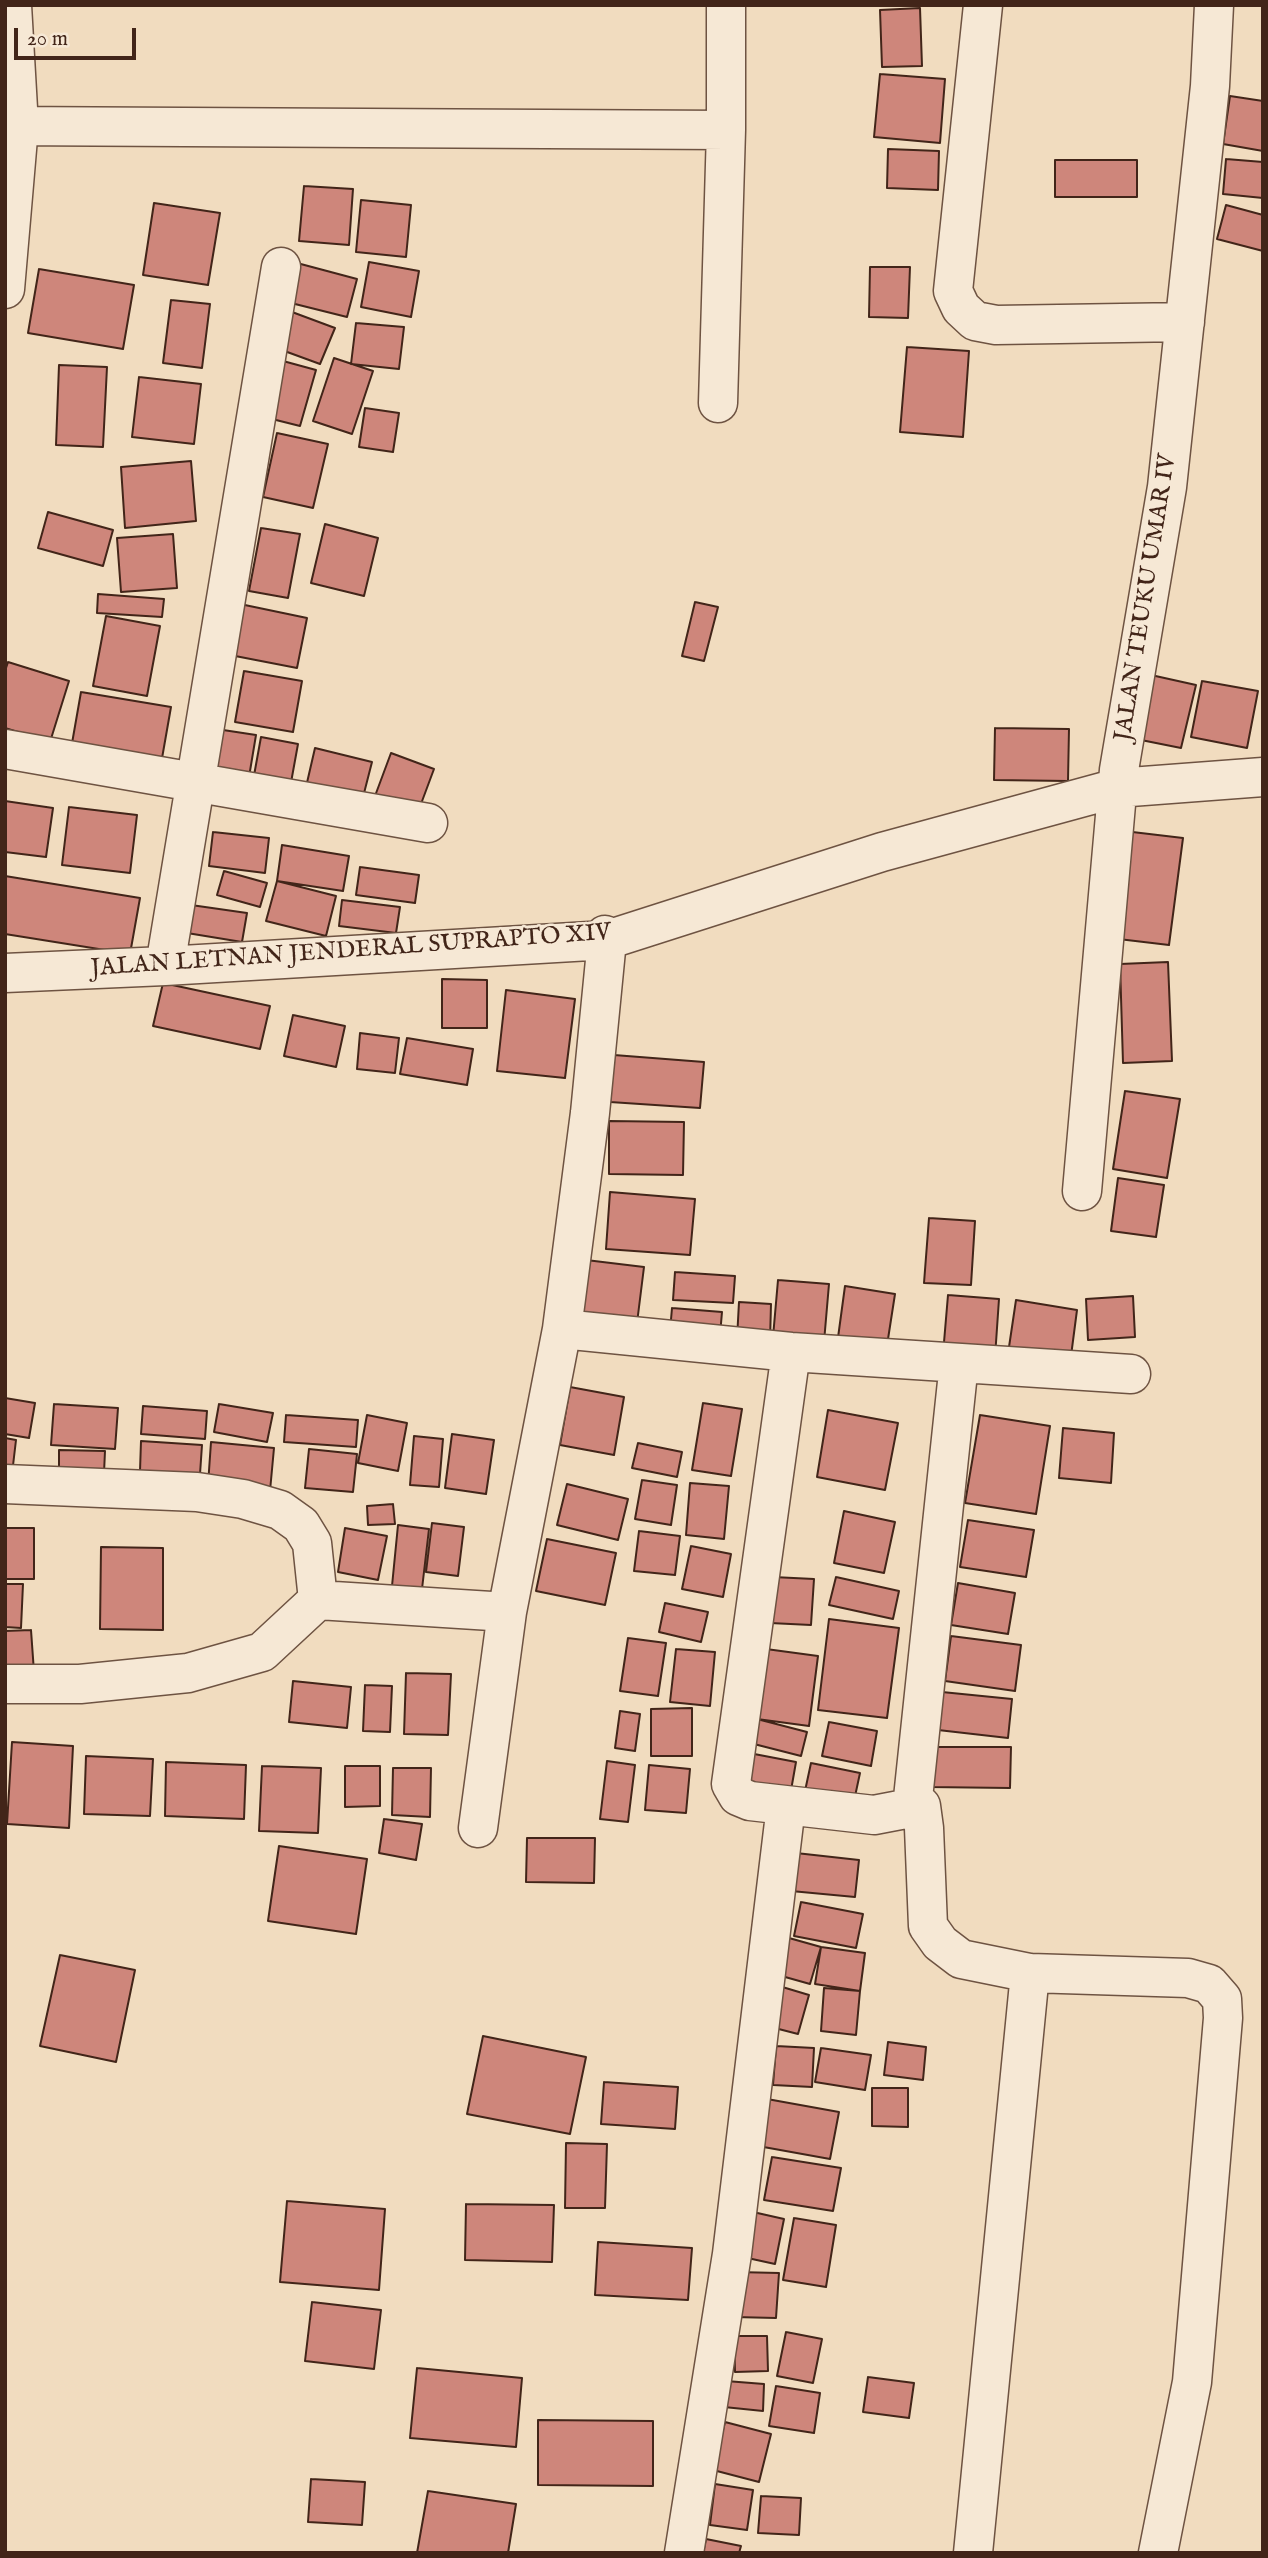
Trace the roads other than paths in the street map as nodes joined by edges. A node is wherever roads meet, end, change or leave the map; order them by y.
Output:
1 (12, 5) edge
2 (726, 5) edge
3 (983, 5) edge
4 (1214, 5) edge
5 (12, 126) edge
6 (726, 130) junction
7 (281, 267) dead end
8 (5, 289) edge
9 (1185, 322) junction
10 (718, 403) dead end
11 (5, 749) edge
12 (1263, 778) edge
13 (194, 782) junction
14 (1117, 788) junction
15 (428, 823) dead end
16 (606, 937) junction
17 (165, 966) junction
18 (5, 972) edge
19 (1082, 1191) dead end
20 (562, 1329) junction
21 (790, 1352) junction
22 (959, 1363) junction
23 (1131, 1374) dead end
24 (5, 1484) edge
25 (318, 1600) junction
26 (507, 1612) junction
27 (5, 1684) edge
28 (786, 1806) junction
29 (921, 1806) junction
30 (478, 1828) dead end
31 (1030, 1973) junction
32 (684, 2553) edge
33 (973, 2553) edge
34 (1158, 2553) edge

1 - 5 street
2 - 6 street
3 - 9 street
4 - 9 street, JALAN TEUKU UMAR IV
5 - 6 street
5 - 8 street
6 - 10 street
7 - 13 street
9 - 14 street, JALAN TEUKU UMAR IV
11 - 13 street
12 - 14 street, JALAN LETNAN JENDERAL SUPRAPTO XIV
13 - 15 street
13 - 17 street
14 - 16 street, JALAN LETNAN JENDERAL SUPRAPTO XIV
14 - 19 street, JALAN TEUKU UMAR IV
16 - 17 street, JALAN LETNAN JENDERAL SUPRAPTO XIV
16 - 20 street
17 - 18 street, JALAN LETNAN JENDERAL SUPRAPTO XIV
20 - 21 street
20 - 26 street
21 - 22 street
21 - 28 street
22 - 23 street
22 - 29 street
24 - 25 street
25 - 26 street
25 - 27 street
26 - 30 street
28 - 29 street
28 - 32 street
29 - 31 street
31 - 33 street
31 - 34 street

